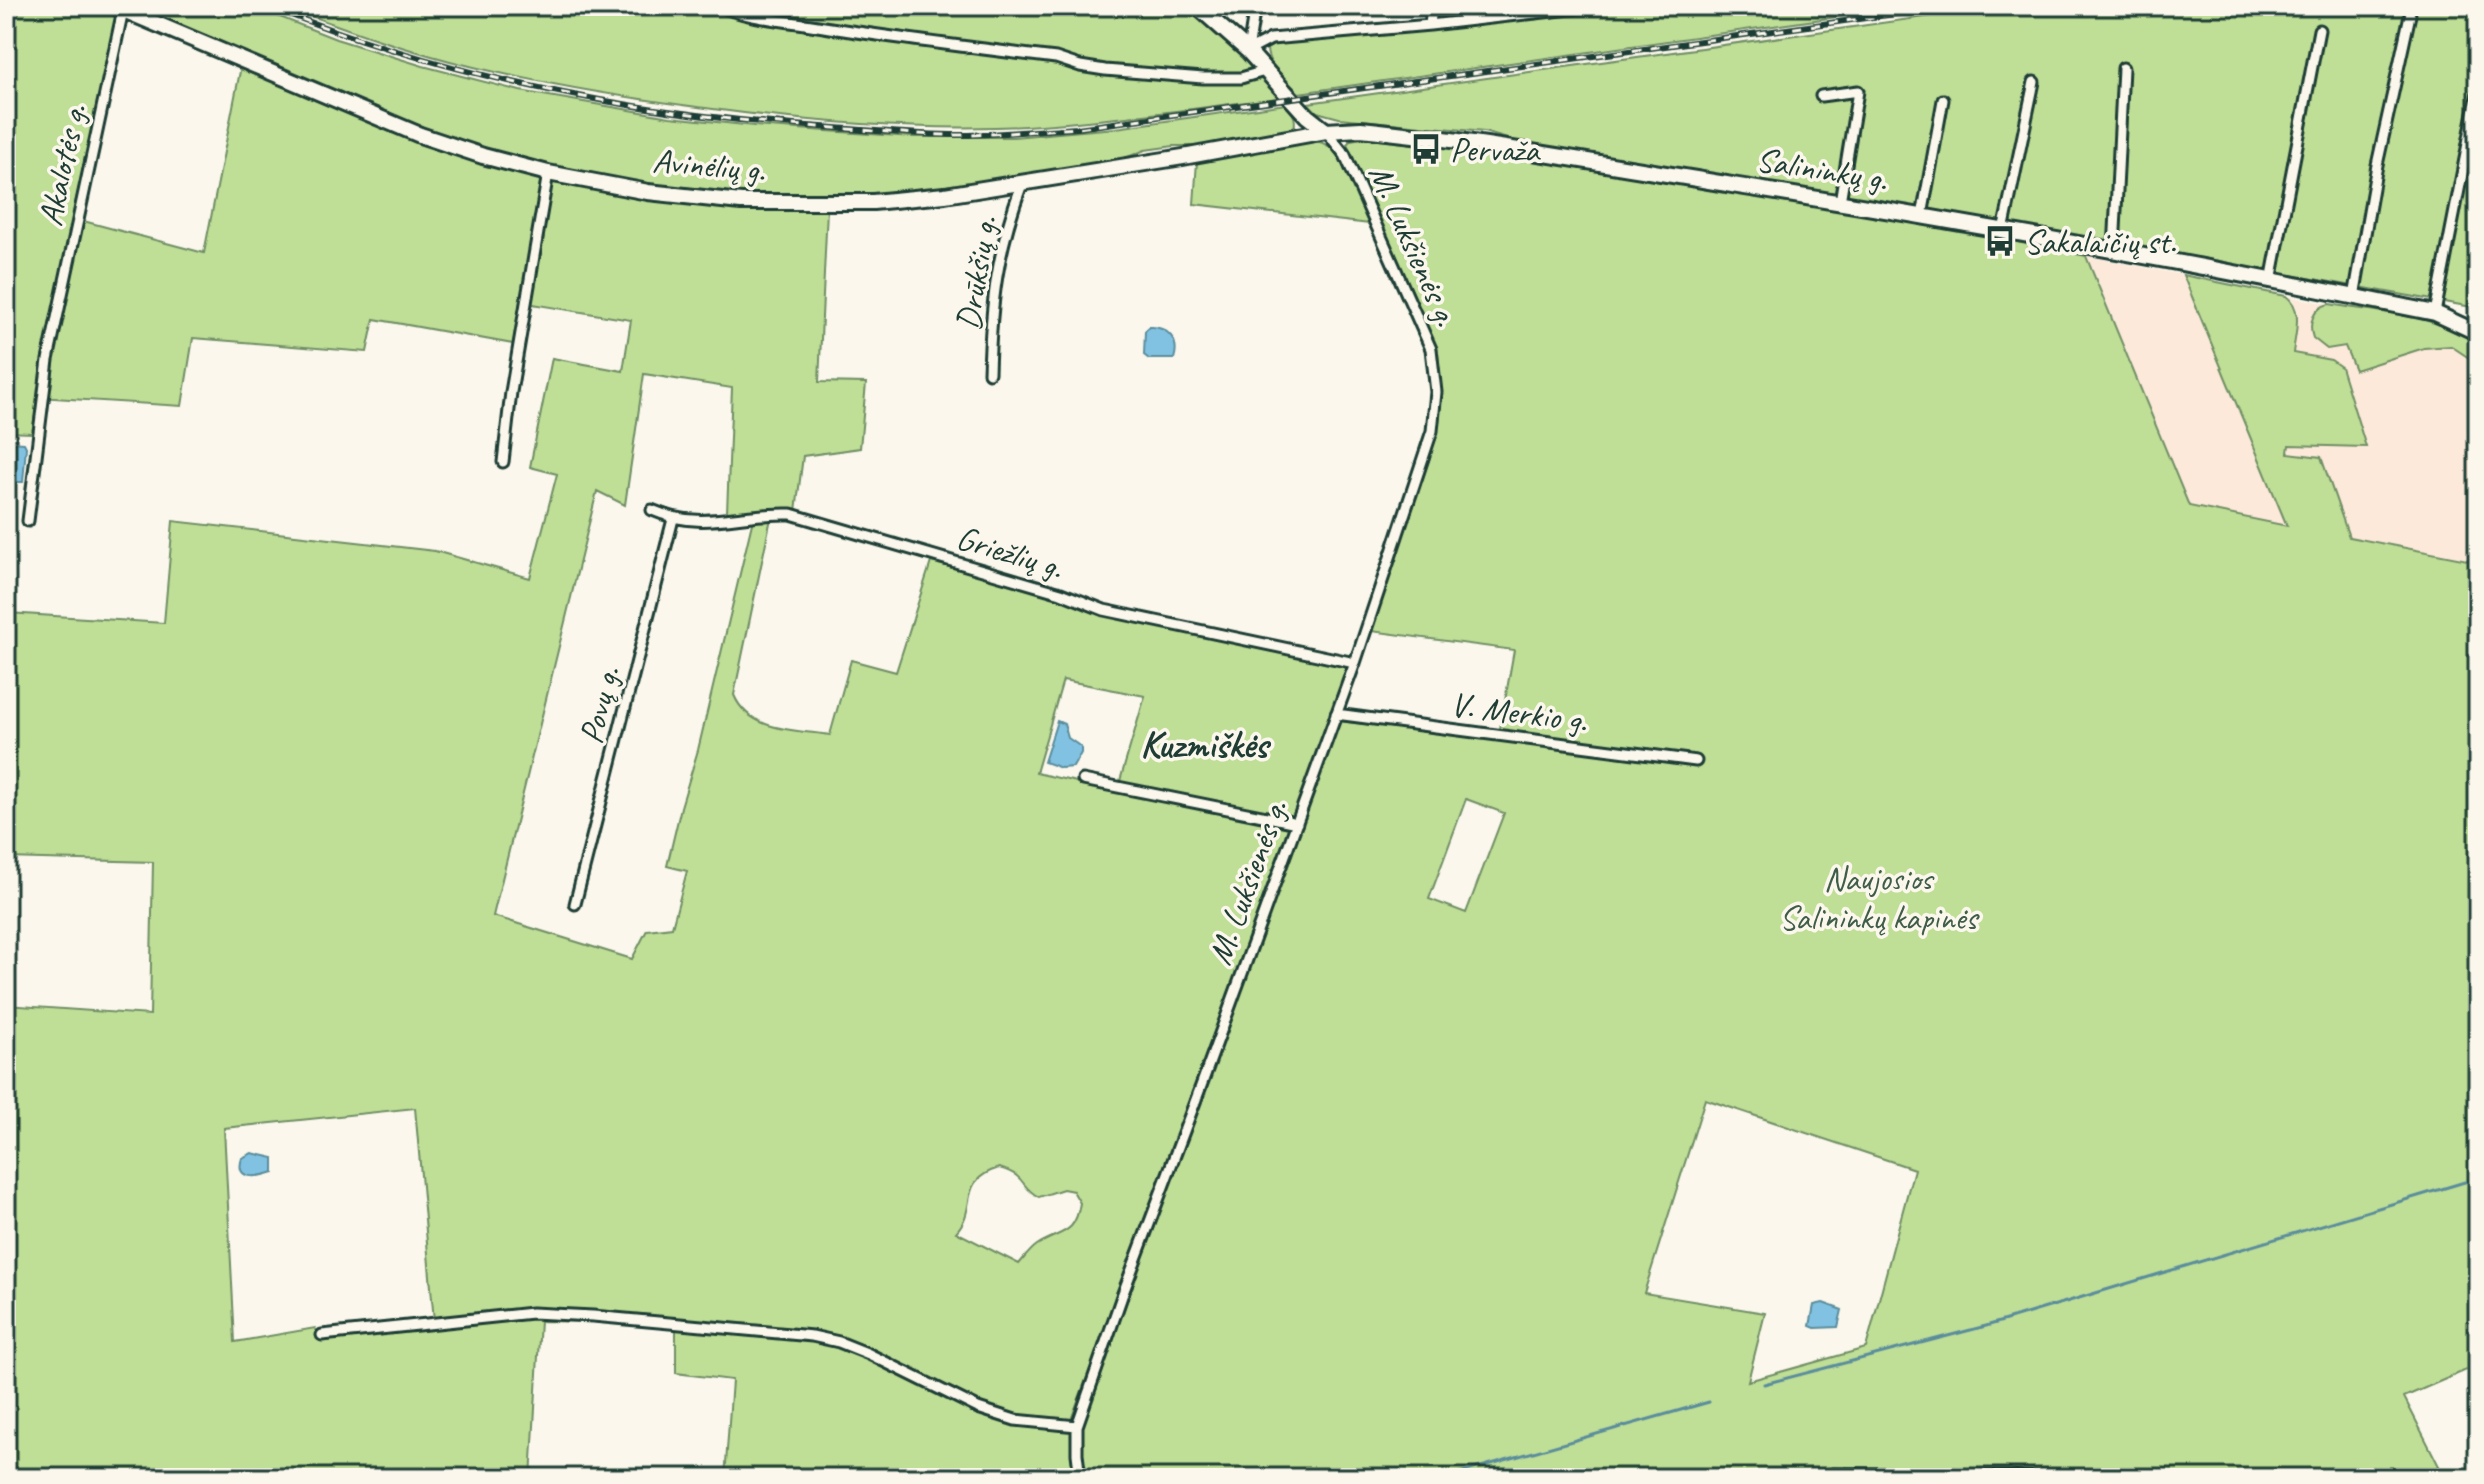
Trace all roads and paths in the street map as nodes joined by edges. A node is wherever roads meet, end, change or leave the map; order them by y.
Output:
1 (721, 6) edge
2 (1197, 6) edge
3 (1255, 6) edge
4 (1432, 6) edge
5 (1597, 6) edge
6 (1582, 7) edge
7 (118, 8) edge
8 (2410, 15) dead end
9 (1430, 25) junction
10 (2319, 30) dead end
11 (1248, 51) junction
12 (2123, 68) dead end
13 (1268, 70) junction
14 (2034, 82) dead end
15 (2478, 92) edge
16 (1821, 96) dead end
17 (1943, 100) dead end
18 (1326, 131) junction
19 (548, 173) junction
20 (1022, 184) junction
21 (1840, 202) junction
22 (1922, 216) junction
23 (2003, 231) junction
24 (2114, 251) junction
25 (2271, 281) junction
26 (2354, 297) junction
27 (2435, 313) junction
28 (2478, 333) edge
29 (989, 373) dead end
30 (503, 462) dead end
31 (652, 510) dead end
32 (673, 519) junction
33 (28, 521) dead end
34 (1355, 663) junction
35 (1336, 714) junction
36 (1696, 761) dead end
37 (1083, 780) dead end
38 (1297, 823) junction
39 (575, 904) dead end
40 (322, 1335) dead end
41 (1077, 1426) junction
42 (1833, 1474) dead end
43 (1080, 1478) edge
44 (2108, 1478) edge
45 (2119, 1478) edge

1 - 13 street
2 - 11 main road
3 - 11 street
4 - 9 street
5 - 6 street
6 - 9 street
7 - 19 main road, Avinėlių g.
7 - 33 street, Akalotės g.
8 - 26 street
9 - 11 street
10 - 25 street
11 - 13 main road
12 - 24 street
13 - 18 main road
14 - 23 street
15 - 27 street
16 - 21 street
17 - 22 street
18 - 20 main road, Avinėlių g.
18 - 21 main road, Salininkų g.
18 - 34 street, M. Lukšienės g.
19 - 20 main road, Avinėlių g.
19 - 30 street
20 - 29 street, Drūkšių g.
21 - 22 main road, Salininkų g.
22 - 23 main road, Salininkų g.
23 - 24 main road, Salininkų g.
24 - 25 main road, Salininkų g.
25 - 26 main road, Salininkų g.
26 - 27 main road, Salininkų g.
27 - 28 main road, Salininkų g.
31 - 32 street, Griežlių g.
32 - 34 street, Griežlių g.
32 - 39 street, Povų g.
34 - 35 street, M. Lukšienės g.
35 - 36 street, V. Merkio g.
35 - 38 street, M. Lukšienės g.
37 - 38 street
38 - 41 street, M. Lukšienės g.
40 - 41 street
41 - 43 street, M. Lukšienės g.
42 - 44 street
44 - 45 street

